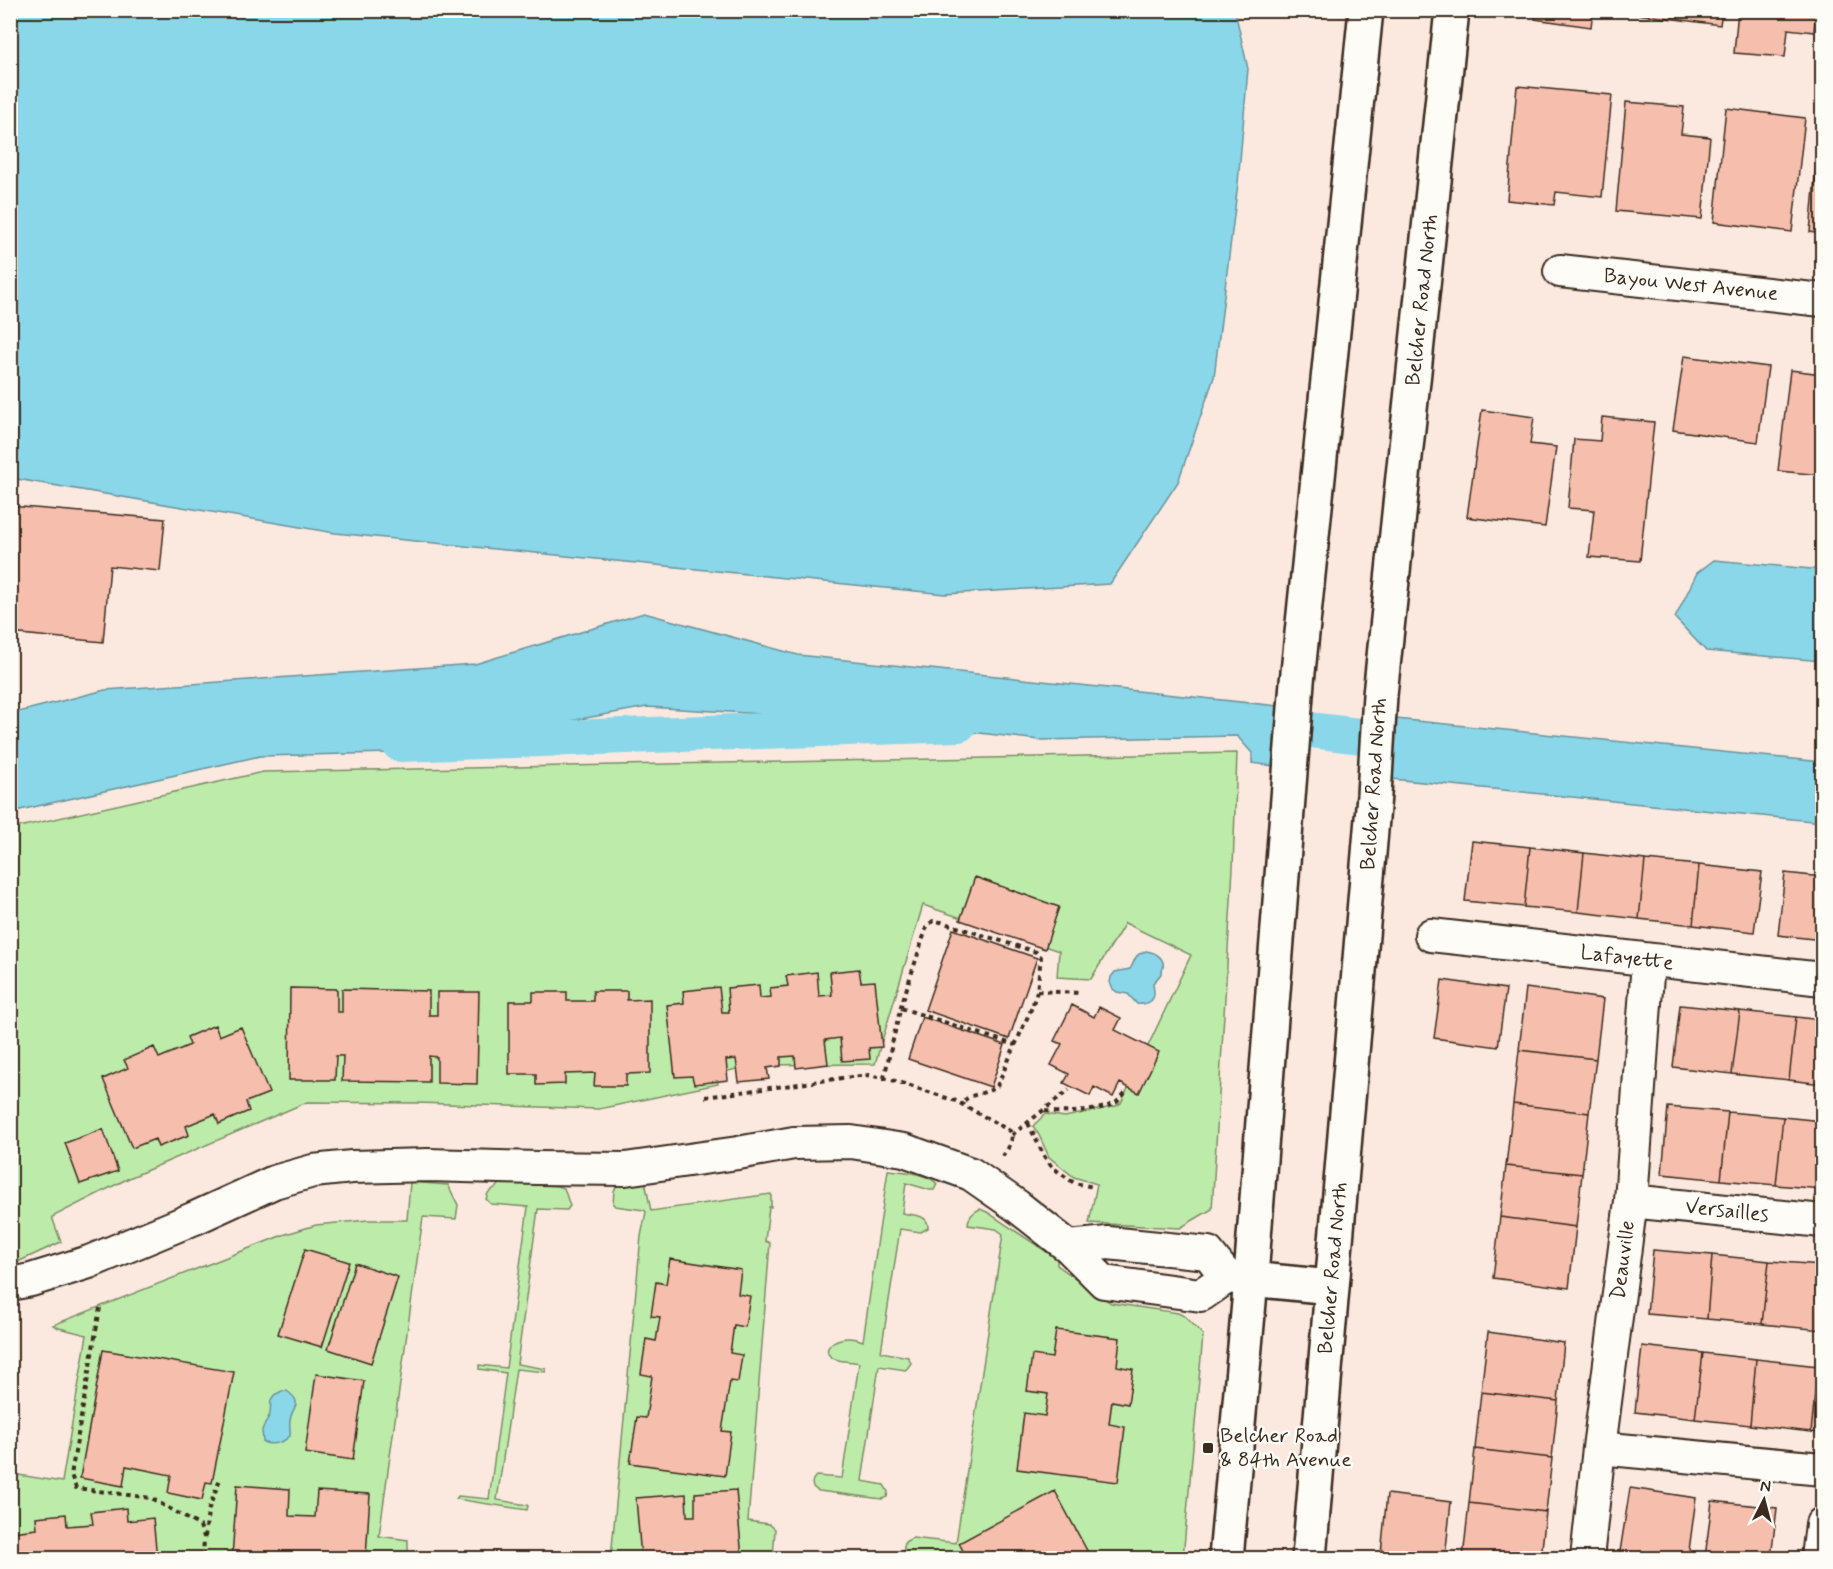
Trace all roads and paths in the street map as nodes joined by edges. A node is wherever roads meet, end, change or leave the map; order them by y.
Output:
1 (1366, 10) edge
2 (1452, 10) edge
3 (1560, 271) dead end
4 (1822, 300) edge
5 (1431, 935) dead end
6 (1648, 961) junction
7 (1822, 980) edge
8 (1037, 991) junction
9 (1081, 993) dead end
10 (901, 1008) junction
11 (1016, 1044) junction
12 (884, 1078) junction
13 (1070, 1090) dead end
14 (1125, 1093) dead end
15 (705, 1097) dead end
16 (962, 1103) junction
17 (1045, 1112) junction
18 (1028, 1123) junction
19 (1012, 1135) junction
20 (983, 1183) junction
21 (1094, 1187) dead end
22 (1630, 1201) junction
23 (1822, 1221) edge
24 (1069, 1247) junction
25 (1239, 1278) junction
26 (10, 1284) edge
27 (1331, 1287) junction
28 (100, 1308) dead end
29 (1599, 1448) junction
30 (1822, 1469) edge
31 (220, 1479) dead end
32 (1822, 1524) edge
33 (204, 1537) junction
34 (203, 1558) edge
35 (1226, 1558) edge
36 (1310, 1558) edge
37 (1587, 1558) edge
38 (1818, 1558) edge

1 - 25 main road
2 - 27 main road, Belcher Road North
3 - 4 street, Bayou West Avenue
5 - 6 street, Lafayette
6 - 7 street, Lafayette
6 - 22 street, Deauville
8 - 9 path
8 - 10 path
8 - 11 path
10 - 11 path
10 - 12 path
11 - 16 path
12 - 15 path
12 - 16 path
13 - 17 path
14 - 17 path
16 - 19 path
17 - 18 path
18 - 19 path
18 - 21 path
19 - 20 path
20 - 24 street
20 - 26 street
22 - 23 street, Versailles
22 - 29 street, Deauville
24 - 25 street
24 - 25 street
25 - 27 main road
25 - 35 main road
27 - 36 main road, Belcher Road North
28 - 33 path
29 - 30 street
29 - 37 street, Deauville
31 - 33 path
32 - 38 street
33 - 34 path

